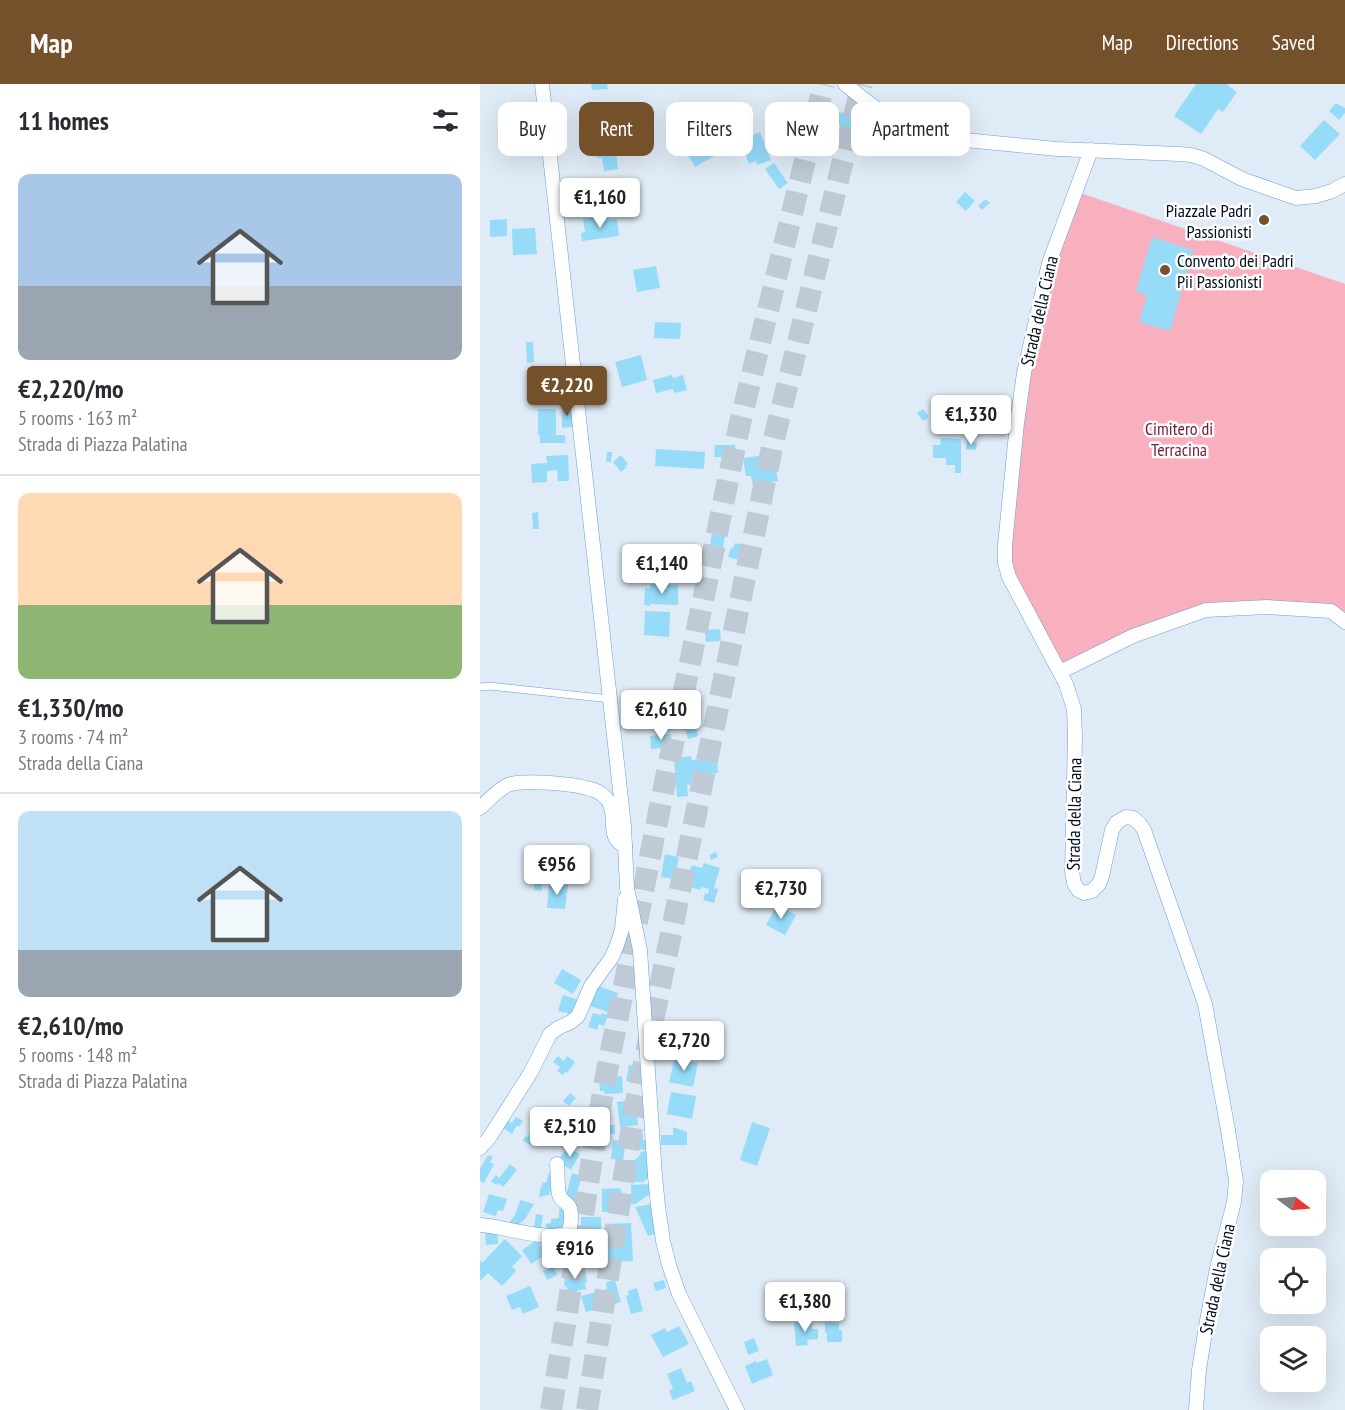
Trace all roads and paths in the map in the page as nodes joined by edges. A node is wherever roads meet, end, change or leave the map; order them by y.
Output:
1 (542, 84) edge
2 (845, 84) edge
3 (1090, 150) junction
4 (1345, 184) edge
5 (1345, 622) edge
6 (1060, 672) junction
7 (480, 687) edge
8 (610, 699) junction
9 (480, 808) edge
10 (626, 846) junction
11 (627, 888) junction
12 (480, 1148) edge
13 (557, 1164) dead end
14 (480, 1225) edge
15 (737, 1410) edge
16 (1196, 1410) edge

1 - 8 street
2 - 3 street
3 - 4 street
3 - 6 street, Strada della Ciana
5 - 6 street
6 - 16 street, Strada della Ciana
7 - 8 lane
8 - 10 street
9 - 10 street
10 - 11 street
11 - 12 street
11 - 15 street
13 - 14 street

